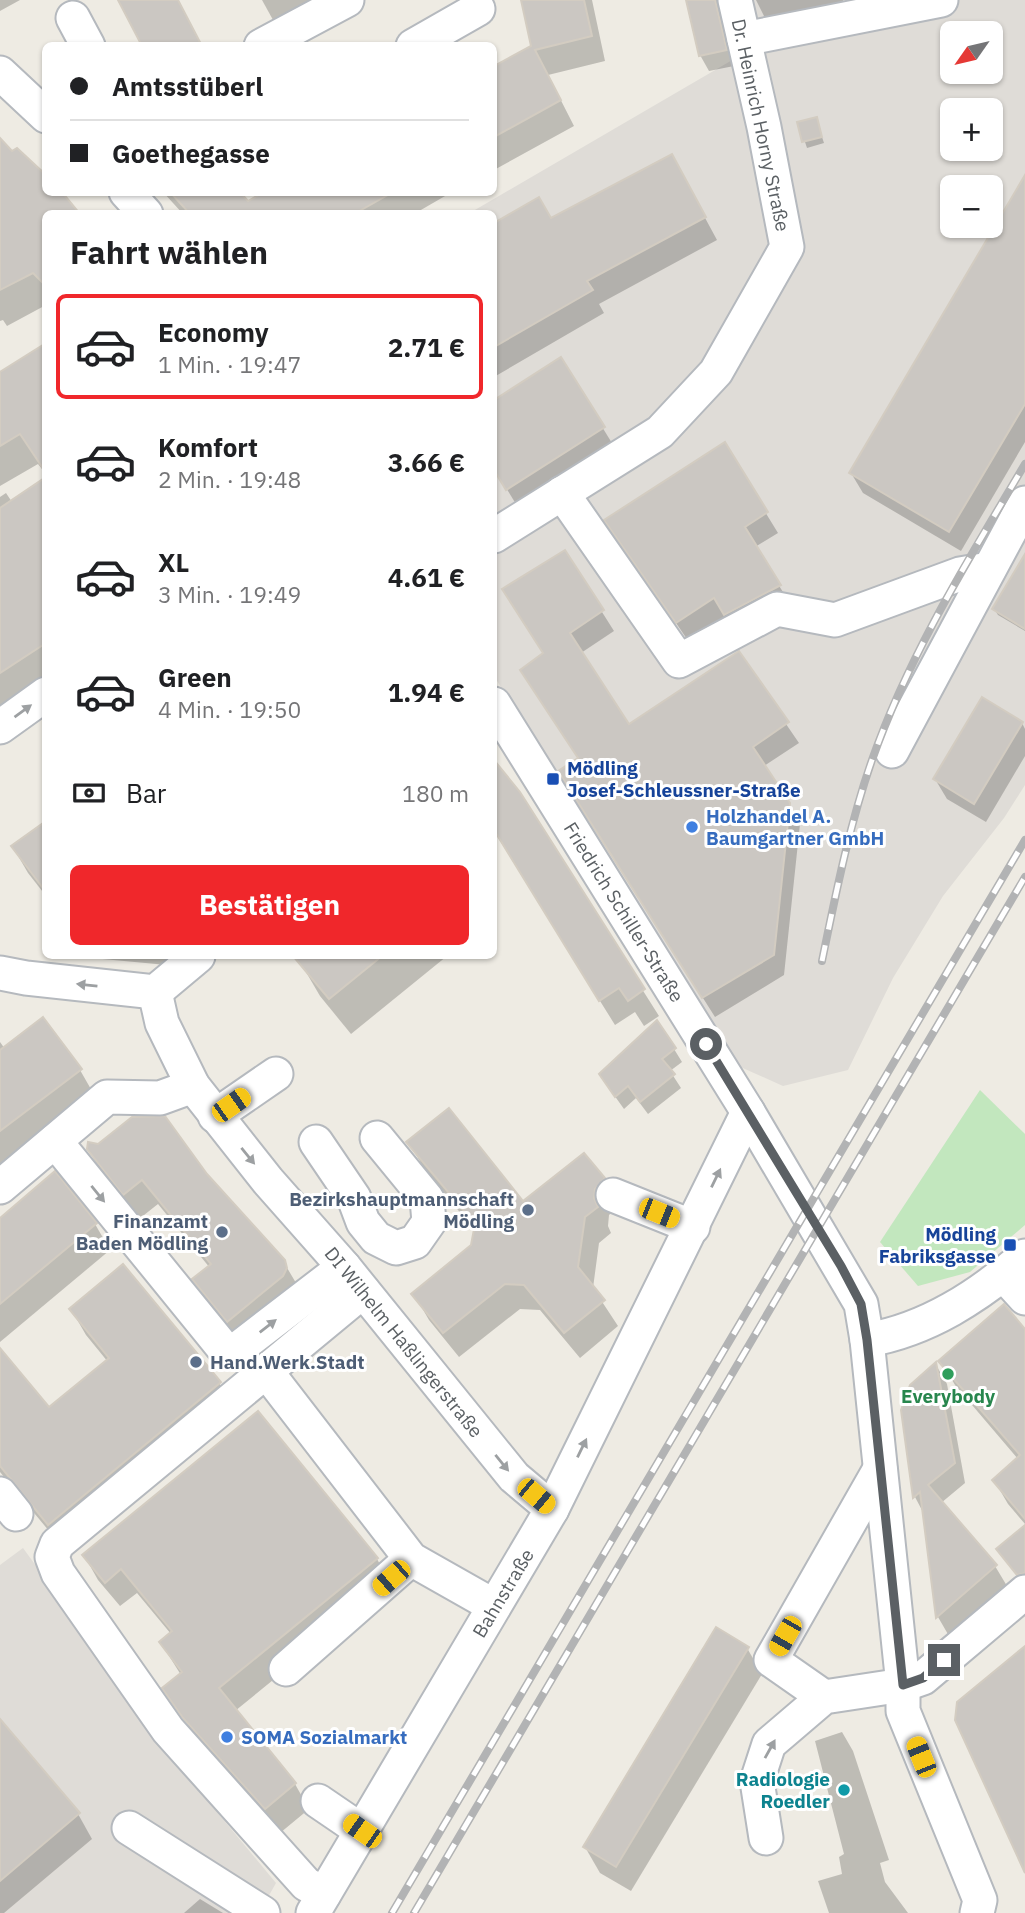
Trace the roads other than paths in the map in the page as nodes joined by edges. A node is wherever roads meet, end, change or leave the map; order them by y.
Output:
1 (347, 0) edge
2 (735, 0) edge
3 (941, 0) edge
4 (885, 5) edge
5 (478, 9) dead end
6 (744, 39) junction
7 (268, 42) edge
8 (420, 42) edge
9 (0, 73) edge
10 (42, 112) edge
11 (130, 196) edge
12 (142, 210) edge
13 (562, 493) junction
14 (1025, 503) edge
15 (497, 535) edge
16 (989, 569) junction
17 (42, 697) edge
18 (497, 717) edge
19 (0, 727) edge
20 (892, 751) dead end
21 (194, 959) edge
22 (0, 973) edge
23 (155, 992) junction
24 (276, 1074) dead end
25 (193, 1086) junction
26 (748, 1112) junction
27 (215, 1116) junction
28 (377, 1138) dead end
29 (55, 1141) junction
30 (316, 1142) dead end
31 (0, 1187) edge
32 (613, 1195) dead end
33 (692, 1227) junction
34 (1018, 1276) edge
35 (354, 1279) junction
36 (867, 1340) junction
37 (266, 1371) junction
38 (880, 1469) junction
39 (552, 1509) junction
40 (411, 1559) junction
41 (1025, 1592) edge
42 (494, 1606) junction
43 (286, 1669) dead end
44 (903, 1685) junction
45 (824, 1698) junction
46 (318, 1801) dead end
47 (129, 1828) dead end
48 (362, 1831) junction
49 (766, 1838) dead end
50 (318, 1903) edge
51 (264, 1913) edge
52 (977, 1913) edge

1 - 7 street
2 - 6 street, Dr. Heinrich Horny Straße
3 - 4 street
4 - 6 street
5 - 8 street
6 - 13 street, Dr. Heinrich Horny Straße
9 - 10 street
11 - 12 street
13 - 15 street, Dr. Heinrich Horny Straße
13 - 16 street
14 - 16 street
16 - 20 street
19 -> 17 street
18 - 26 street, Friedrich Schiller-Straße
21 - 23 street
23 -> 22 street
23 - 25 street, DI Wilhelm Haßlingerstraße
24 - 27 street
25 - 27 street, DI Wilhelm Haßlingerstraße
25 - 29 street
33 -> 26 street, Bahnstraße
26 - 36 street, Friedrich Schiller-Straße
27 -> 35 street, DI Wilhelm Haßlingerstraße
28 - 30 street
29 - 31 street
29 -> 35 street
32 - 33 street
39 -> 33 street, Bahnstraße
34 - 36 street
35 - 37 street
35 -> 39 street, DI Wilhelm Haßlingerstraße
36 - 38 street, Friedrich Schiller-Straße
37 - 40 street
37 - 50 street
38 - 44 street, Friedrich Schiller-Straße
38 - 45 street
39 - 42 street, Bahnstraße
40 - 42 street
40 - 43 street
41 - 44 street
42 - 48 street, Bahnstraße
44 - 45 street
44 - 52 street, Friedrich Schiller-Straße
49 -> 45 street
46 - 48 street
47 - 51 street
48 - 50 street, Bahnstraße

